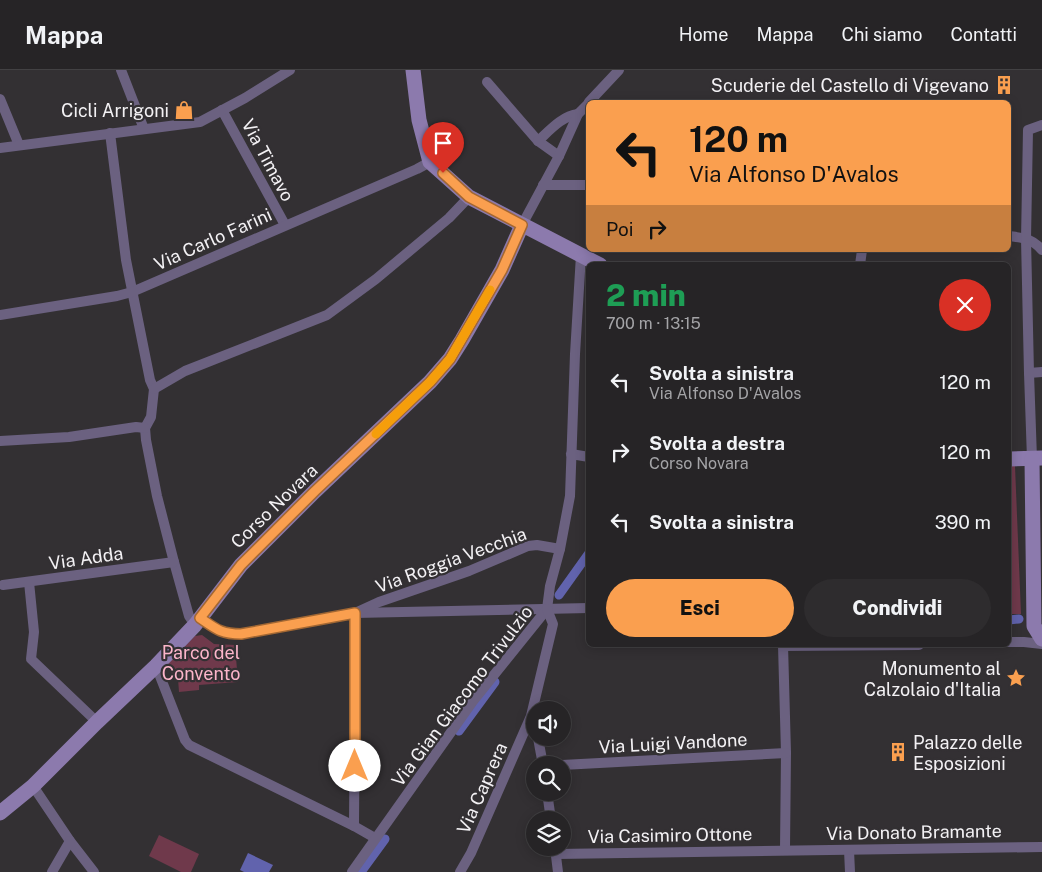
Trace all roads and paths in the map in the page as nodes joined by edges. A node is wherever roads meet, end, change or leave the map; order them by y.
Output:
1 (121, 70) edge
2 (290, 70) edge
3 (413, 70) edge
4 (619, 70) edge
5 (487, 82) dead end
6 (0, 99) edge
7 (592, 100) edge
8 (586, 106) edge
9 (222, 110) junction
10 (578, 114) junction
11 (1042, 125) edge
12 (144, 129) junction
13 (110, 133) junction
14 (538, 140) junction
15 (19, 145) junction
16 (0, 148) edge
17 (559, 156) junction
18 (430, 162) junction
19 (543, 185) junction
20 (586, 185) edge
21 (469, 197) junction
22 (284, 225) junction
23 (522, 225) junction
24 (1011, 236) edge
25 (1026, 239) junction
26 (1042, 250) edge
27 (581, 255) junction
28 (594, 262) edge
29 (132, 292) junction
30 (0, 315) edge
31 (1042, 372) edge
32 (1029, 373) junction
33 (154, 390) junction
34 (144, 428) junction
35 (0, 441) edge
36 (571, 454) junction
37 (586, 456) edge
38 (1037, 458) edge
39 (1011, 459) edge
40 (560, 549) junction
41 (174, 562) junction
42 (29, 582) junction
43 (3, 586) dead end
44 (1038, 599) edge
45 (586, 608) edge
46 (547, 609) junction
47 (355, 613) junction
48 (197, 622) junction
49 (1042, 639) edge
50 (1011, 642) edge
51 (1042, 644) edge
52 (783, 647) edge
53 (156, 666) junction
54 (535, 701) edge
55 (96, 722) junction
56 (526, 727) edge
57 (786, 753) junction
58 (571, 765) edge
59 (33, 786) junction
60 (0, 813) edge
61 (354, 826) junction
62 (375, 838) junction
63 (70, 841) junction
64 (1042, 846) edge
65 (786, 849) junction
66 (571, 850) edge
67 (849, 850) junction
68 (556, 856) edge
69 (52, 872) edge
70 (94, 872) edge
71 (352, 872) edge
72 (460, 872) edge
73 (558, 872) edge
74 (850, 872) edge

1 - 12 street
2 - 9 street
3 - 18 street
4 - 7 street
5 - 14 street
6 - 15 street
8 - 10 street
9 - 12 street
9 - 22 street, Via Timavo
10 - 14 street
10 - 17 street
11 - 25 street
12 - 13 street
13 - 15 street
13 - 29 street
14 - 17 street
15 - 16 street
17 - 19 street
18 - 21 street
18 - 22 street, Via Carlo Farini
19 - 20 street
19 - 23 street
21 - 23 street
21 - 33 street
22 - 29 street, Via Carlo Farini
23 - 27 street
23 - 48 street, Corso Novara
24 - 25 street
25 - 26 street
25 - 32 street
27 - 28 street
27 - 36 street, Via Gian Giacomo Trivulzio
29 - 30 street, Via Carlo Farini
29 - 33 street
31 - 32 street
32 - 38 street
33 - 34 street
34 - 35 street
34 - 41 street
36 - 37 street
36 - 40 street, Via Gian Giacomo Trivulzio
38 - 39 street
38 - 44 street
40 - 46 street, Via Gian Giacomo Trivulzio
40 - 47 street, Via Roggia Vecchia
41 - 42 street, Via Adda
41 - 48 street
42 - 43 street, Via Adda
42 - 55 street
44 - 49 street
45 - 46 street
46 - 47 street
46 - 54 street, Via Caprera
46 - 62 street, Via Gian Giacomo Trivulzio
47 - 48 street
47 - 61 street
48 - 53 street, Corso Novara
50 - 51 street
52 - 57 street
53 - 55 street, Corso Novara
53 - 61 street
55 - 59 street, Corso Novara
56 - 72 street, Via Caprera
57 - 58 street, Via Luigi Vandone
57 - 65 street
59 - 60 street, Corso Novara
59 - 63 street
61 - 62 street
62 - 71 street, Via Gian Giacomo Trivulzio
63 - 69 street
63 - 70 street
64 - 67 street, Via Donato Bramante
65 - 66 street, Via Casimiro Ottone
65 - 67 street, Via Donato Bramante
67 - 74 street
68 - 73 street

